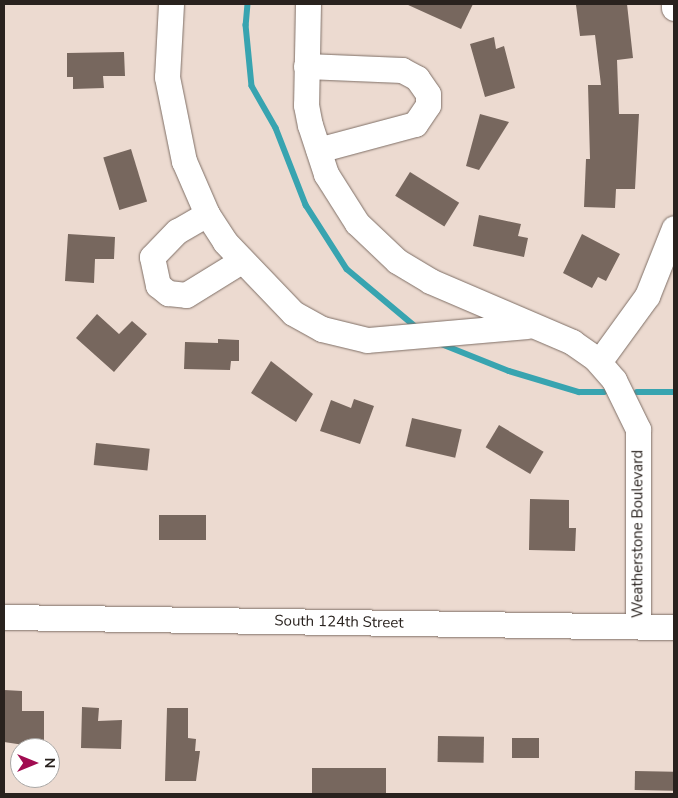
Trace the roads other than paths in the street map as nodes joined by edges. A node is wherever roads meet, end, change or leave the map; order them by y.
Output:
1 (171, 4) edge
2 (308, 4) edge
3 (674, 4) edge
4 (674, 8) edge
5 (306, 66) junction
6 (318, 150) junction
7 (207, 214) junction
8 (674, 228) edge
9 (241, 261) junction
10 (531, 325) junction
11 (600, 362) junction
12 (4, 617) edge
13 (638, 626) junction
14 (674, 627) edge

1 - 7 street
2 - 5 street, Weatherstone Boulevard
3 - 4 street
5 - 6 street, Weatherstone Boulevard
5 - 6 street
6 - 10 street, Weatherstone Boulevard
7 - 9 street
7 - 9 street
8 - 11 street
9 - 10 street
10 - 11 street, Weatherstone Boulevard
11 - 13 street, Weatherstone Boulevard
12 - 13 street, South 124th Street
13 - 14 street, South 124th Street

